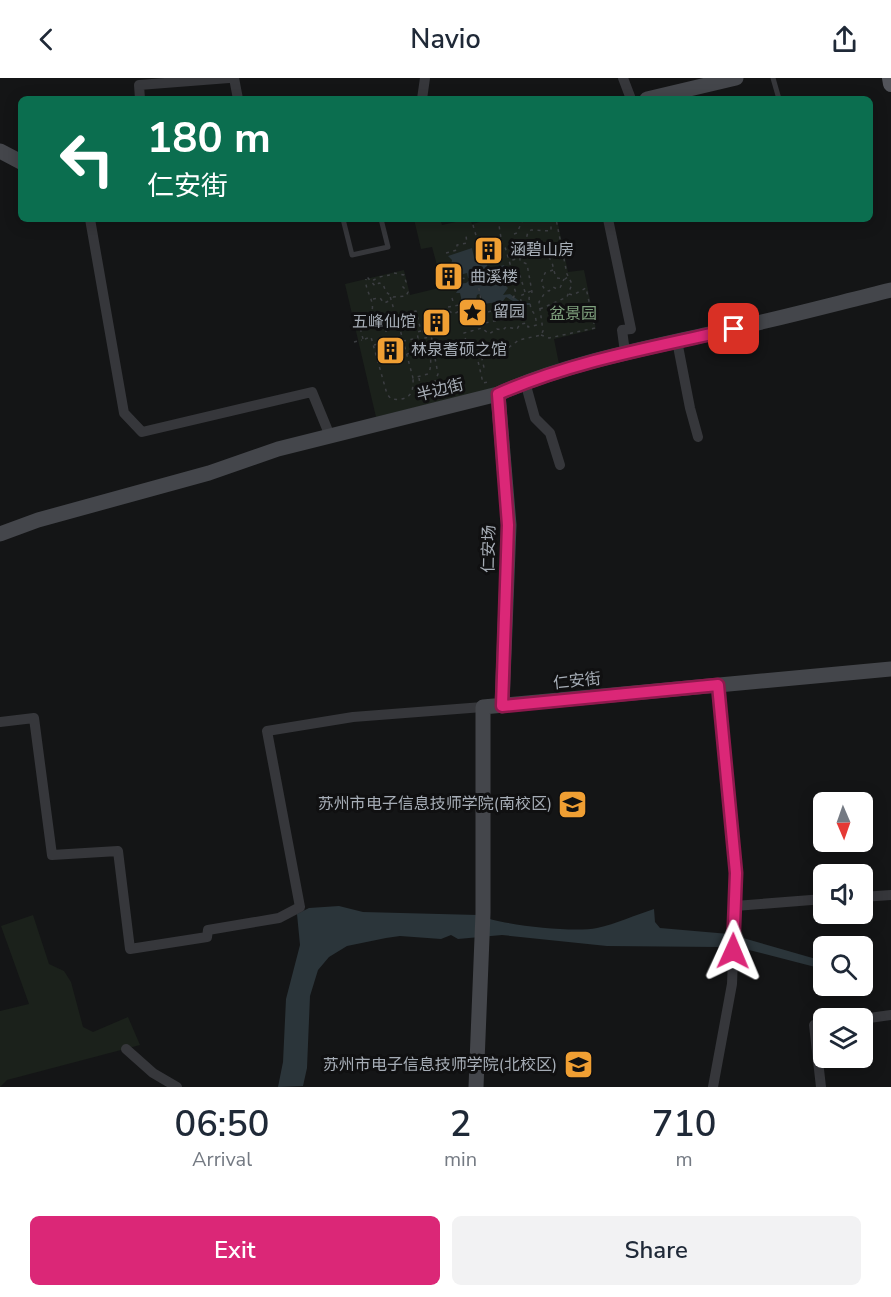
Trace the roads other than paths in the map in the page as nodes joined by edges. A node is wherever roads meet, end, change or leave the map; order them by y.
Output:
1 (231, 78) edge
2 (425, 78) edge
3 (623, 78) edge
4 (736, 78) edge
5 (773, 78) edge
6 (890, 78) edge
7 (891, 84) edge
8 (140, 96) edge
9 (237, 96) edge
10 (422, 96) edge
11 (629, 96) edge
12 (660, 96) edge
13 (778, 96) edge
14 (0, 151) edge
15 (18, 160) edge
16 (91, 222) edge
17 (344, 222) edge
18 (382, 222) edge
19 (609, 222) edge
20 (891, 290) edge
21 (677, 341) junction
22 (625, 352) junction
23 (525, 382) junction
24 (494, 388) junction
25 (330, 436) junction
26 (698, 437) dead end
27 (560, 465) dead end
28 (0, 534) edge
29 (891, 669) edge
30 (718, 685) junction
31 (502, 706) junction
32 (483, 707) junction
33 (0, 723) edge
34 (891, 895) edge
35 (873, 896) edge
36 (813, 901) edge
37 (735, 906) junction
38 (891, 1015) edge
39 (873, 1017) edge
40 (126, 1049) dead end
41 (819, 1068) edge
42 (177, 1087) edge
43 (476, 1087) edge
44 (713, 1087) edge
45 (821, 1087) edge

1 - 8 street
1 - 9 street
2 - 10 street
3 - 11 street
4 - 12 street
5 - 13 lane
6 - 7 main road
14 - 15 street
16 - 25 street
17 - 18 lane
19 - 22 street
20 - 21 street, 半边街
21 - 22 street, 半边街
21 - 26 street
22 - 23 street, 半边街
23 - 24 street, 半边街
23 - 27 street
24 - 25 street, 半边街
24 - 31 street, 仁安场
25 - 28 street, 半边街
29 - 30 street, 仁安街
30 - 31 street, 仁安街
30 - 37 street
31 - 32 street, 仁安街
32 - 33 street, 仁安街
32 - 43 street
34 - 35 street
36 - 37 street
37 - 44 street
38 - 39 street
40 - 42 street
41 - 45 street

